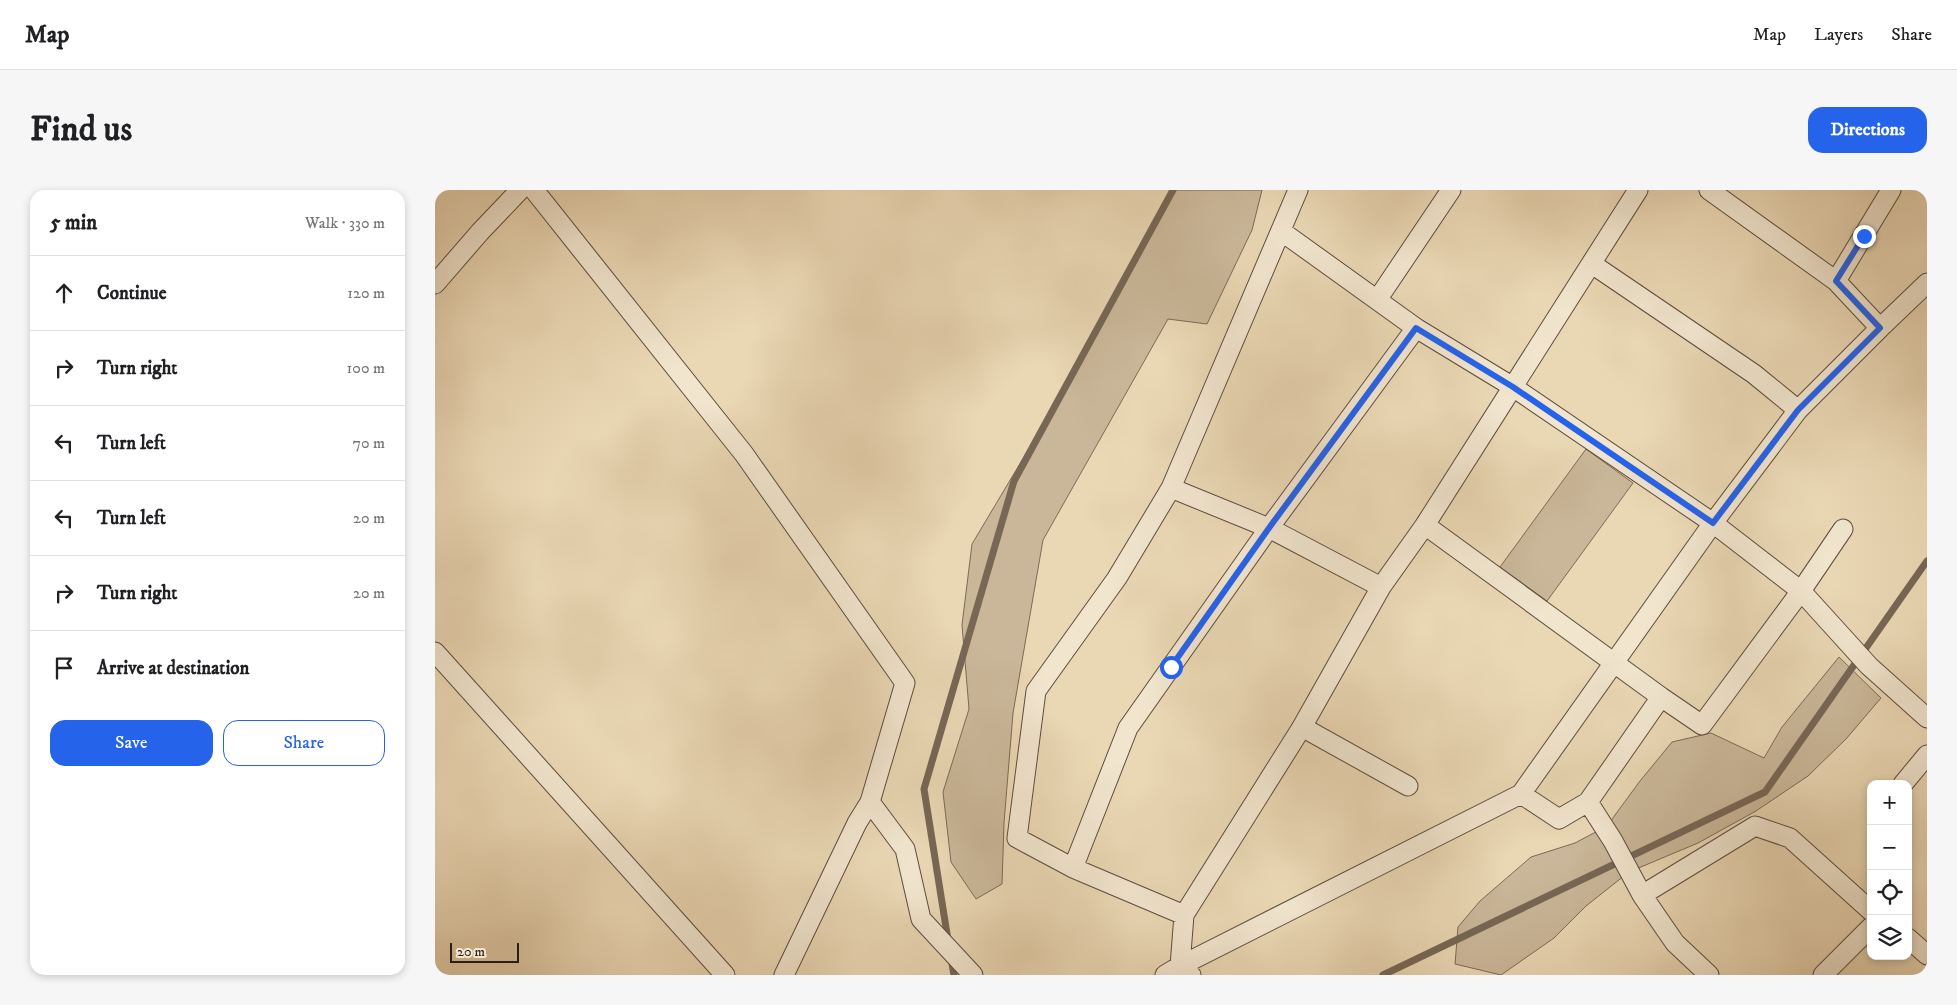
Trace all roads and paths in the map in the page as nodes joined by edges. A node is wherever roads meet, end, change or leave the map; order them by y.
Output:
1 (520, 190) edge
2 (534, 190) edge
3 (1298, 190) edge
4 (1451, 190) edge
5 (1638, 190) edge
6 (1709, 190) edge
7 (1891, 190) edge
8 (1281, 231) junction
9 (1593, 264) junction
10 (1836, 281) junction
11 (1927, 283) edge
12 (435, 284) edge
13 (1377, 300) junction
14 (1416, 328) junction
15 (1880, 328) junction
16 (1513, 387) junction
17 (1798, 410) junction
18 (1171, 488) junction
19 (1713, 523) junction
20 (1425, 526) junction
21 (1269, 528) junction
22 (1843, 529) dead end
23 (1381, 587) junction
24 (1801, 591) junction
25 (435, 652) edge
26 (1613, 662) junction
27 (1661, 698) junction
28 (1927, 718) edge
29 (1302, 727) junction
30 (1927, 755) edge
31 (1906, 780) edge
32 (1408, 786) dead end
33 (1521, 794) junction
34 (870, 802) junction
35 (1588, 802) junction
36 (1073, 868) junction
37 (1642, 895) junction
38 (1867, 907) edge
39 (1184, 915) junction
40 (1867, 932) edge
41 (1912, 942) edge
42 (1927, 955) edge
43 (1179, 972) edge
44 (725, 975) edge
45 (783, 975) edge
46 (973, 975) edge
47 (1709, 975) edge
48 (1823, 975) edge

1 - 12 street
2 - 34 street
3 - 8 street
4 - 13 street
5 - 9 street
6 - 10 street
7 - 10 street
8 - 13 street
8 - 18 street
9 - 16 street
9 - 17 street
10 - 15 street
11 - 15 street
13 - 14 street
14 - 16 street
14 - 21 street
15 - 17 street
16 - 19 street
16 - 20 street
17 - 19 street
18 - 21 street
18 - 36 street
19 - 24 street
19 - 26 street
20 - 23 street
20 - 26 street
21 - 23 street
21 - 36 street
22 - 24 street
23 - 29 street
24 - 27 street
24 - 28 street
25 - 44 street
26 - 27 street
26 - 33 street
27 - 35 street
29 - 32 street
29 - 39 street
30 - 31 street
33 - 35 street
33 - 43 street
34 - 45 street
34 - 46 street
35 - 37 street
36 - 39 street
37 - 38 street
37 - 47 street
39 - 43 street
40 - 48 street
41 - 42 street

